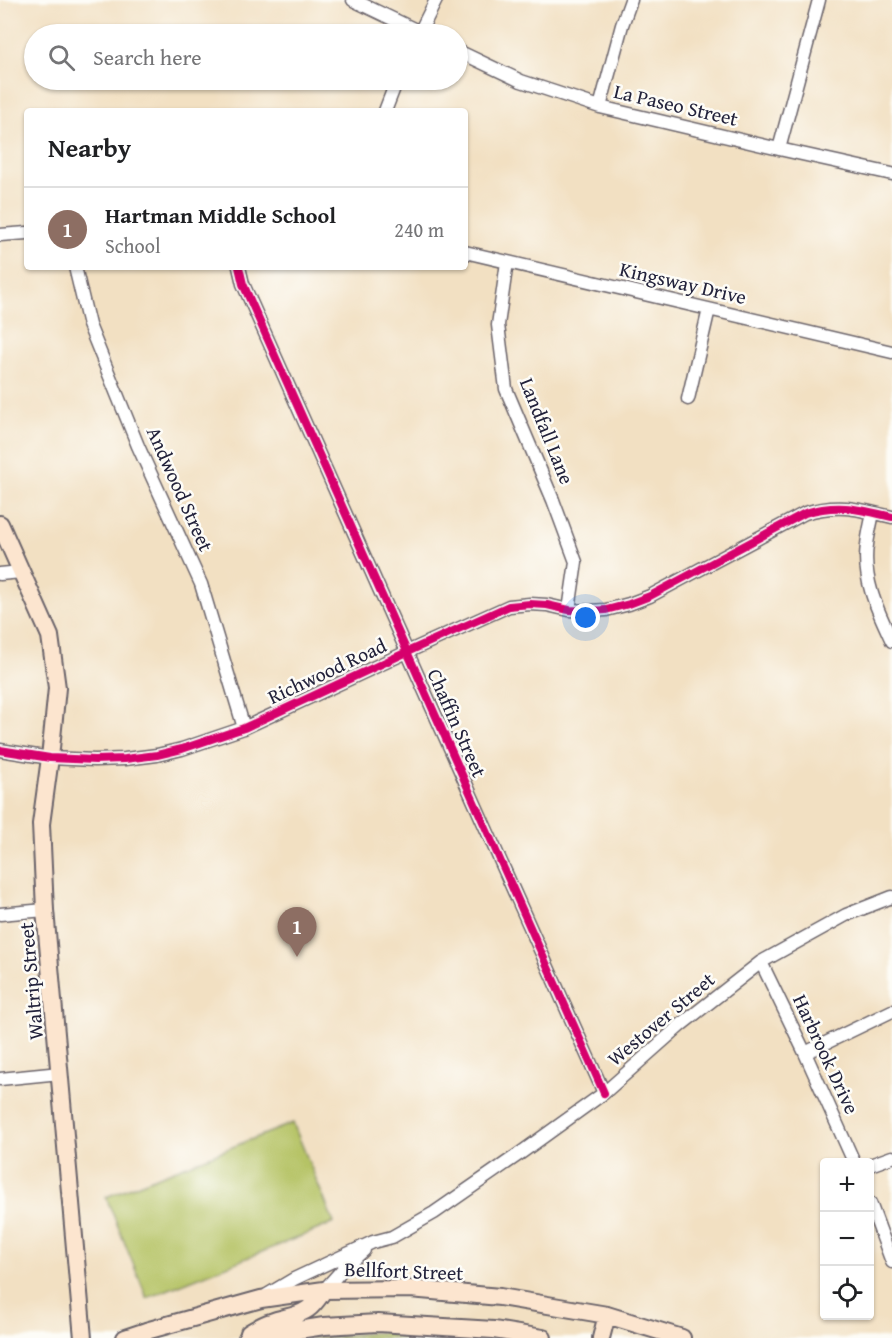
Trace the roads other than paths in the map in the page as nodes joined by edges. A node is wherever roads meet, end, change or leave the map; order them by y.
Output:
1 (353, 0) edge
2 (436, 0) edge
3 (631, 0) edge
4 (819, 0) edge
5 (401, 24) edge
6 (425, 24) edge
7 (468, 56) edge
8 (394, 90) edge
9 (600, 107) junction
10 (386, 108) edge
11 (779, 150) junction
12 (892, 174) edge
13 (24, 233) edge
14 (0, 235) edge
15 (468, 253) edge
16 (507, 262) junction
17 (76, 270) edge
18 (240, 270) edge
19 (709, 309) junction
20 (892, 352) edge
21 (688, 399) dead end
22 (873, 513) junction
23 (892, 517) edge
24 (0, 524) edge
25 (21, 572) junction
26 (0, 574) edge
27 (569, 609) junction
28 (892, 641) edge
29 (407, 652) junction
30 (244, 729) junction
31 (0, 750) edge
32 (50, 758) junction
33 (892, 897) edge
34 (45, 910) junction
35 (0, 914) edge
36 (761, 962) junction
37 (892, 1011) edge
38 (805, 1053) junction
39 (60, 1073) junction
40 (0, 1079) edge
41 (604, 1093) junction
42 (892, 1157) edge
43 (852, 1158) edge
44 (874, 1164) edge
45 (873, 1212) edge
46 (373, 1242) junction
47 (892, 1262) edge
48 (324, 1290) junction
49 (261, 1299) junction
50 (607, 1315) junction
51 (83, 1338) edge
52 (124, 1338) edge
53 (244, 1338) edge
54 (543, 1338) edge
55 (601, 1338) edge
56 (682, 1338) edge

1 - 5 street
2 - 6 street
3 - 9 street
4 - 11 street
7 - 9 street, La Paseo Street
8 - 10 street
9 - 11 street, La Paseo Street
11 - 12 street, La Paseo Street
13 - 14 street
15 - 16 street, Kingsway Drive
16 - 19 street, Kingsway Drive
16 - 27 street, Landfall Lane
17 - 30 street, Andwood Street
18 - 29 street, Chaffin Street
19 - 20 street, Kingsway Drive
19 - 21 street
22 - 23 street, Richwood Road
22 - 27 street, Richwood Road
22 - 28 street
24 - 25 main road, Waltrip Street
25 - 26 street
25 - 32 main road, Waltrip Street
27 - 29 street, Richwood Road
29 - 30 street, Richwood Road
29 - 41 street, Chaffin Street
30 - 32 street, Richwood Road
31 - 32 street, Richwood Road
32 - 34 main road, Waltrip Street
33 - 36 street, Westover Street
34 - 35 street
34 - 39 main road, Waltrip Street
36 - 38 street, Harbrook Drive
36 - 41 street, Westover Street
37 - 38 street
38 - 43 street, Harbrook Drive
39 - 40 street
39 - 51 main road, Waltrip Street
41 - 46 street, Westover Street
42 - 44 street
45 - 47 street
46 - 48 street, Westover Street
46 - 49 street, Westover Street
48 - 49 main road, Bellfort Street
48 - 50 main road, Bellfort Street
48 - 53 main road
49 - 52 main road, Bellfort Street
50 - 55 main road
50 - 56 main road, Bellfort Street
53 - 54 main road

